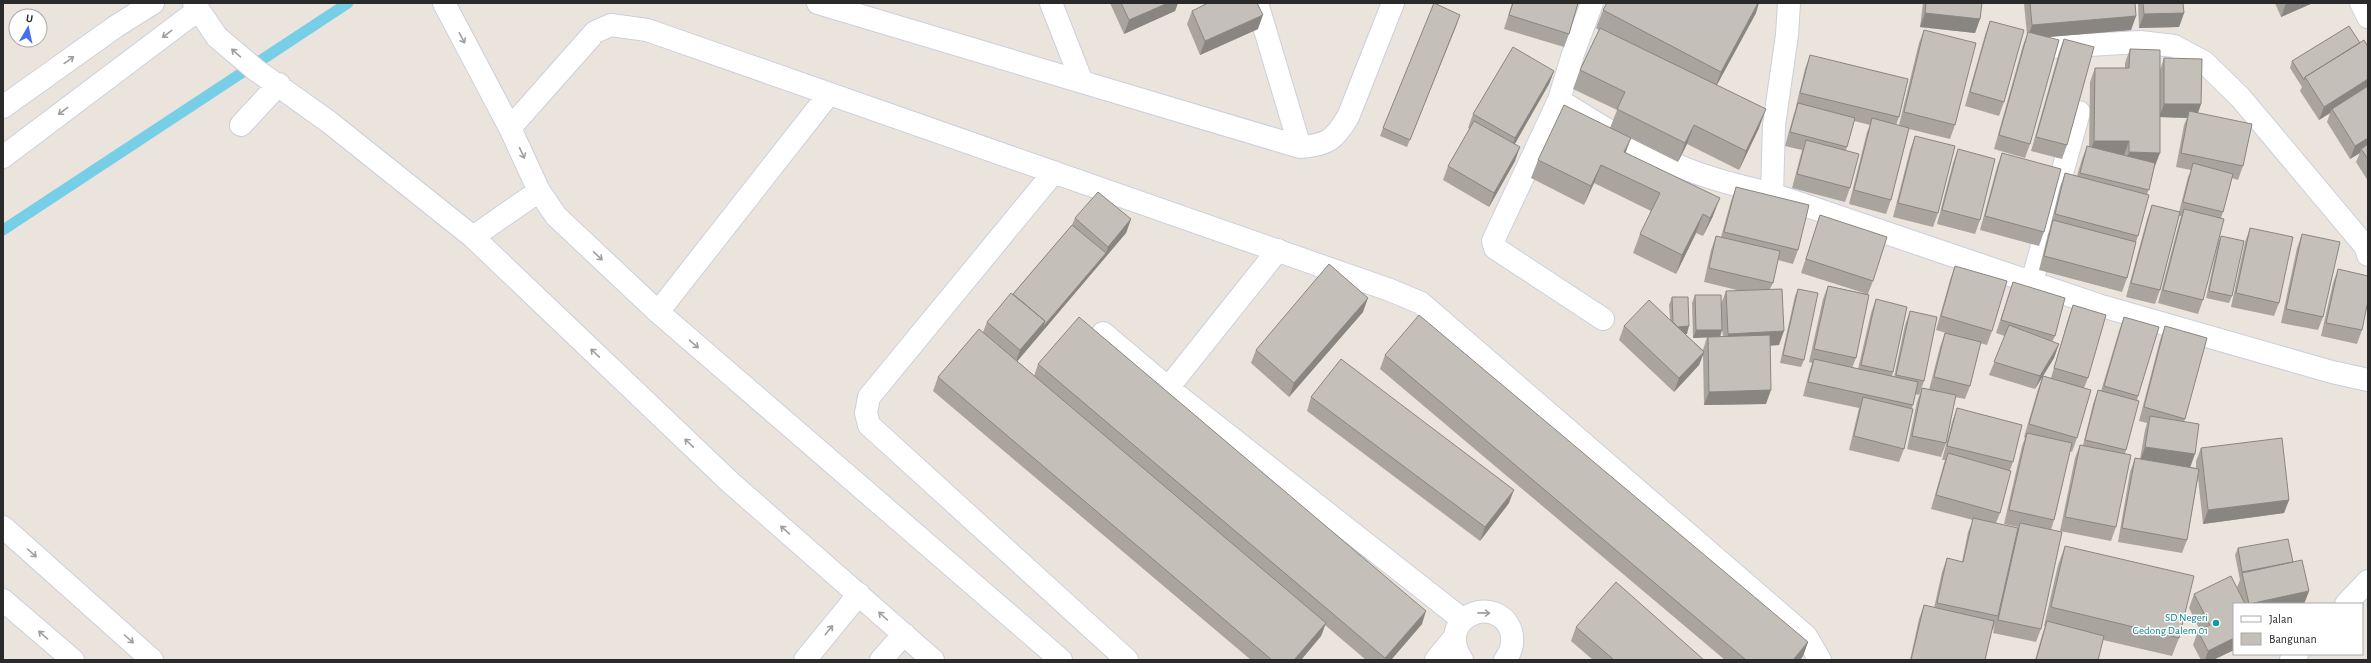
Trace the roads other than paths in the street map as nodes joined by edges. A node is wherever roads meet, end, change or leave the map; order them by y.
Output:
1 (153, 3) edge
2 (444, 3) edge
3 (818, 3) edge
4 (1051, 3) edge
5 (1257, 3) edge
6 (1393, 3) edge
7 (1592, 3) edge
8 (1789, 3) edge
9 (196, 7) edge
10 (851, 9) edge
11 (2036, 48) edge
12 (1082, 82) junction
13 (279, 84) junction
14 (829, 94) junction
15 (1559, 100) junction
16 (3, 107) edge
17 (2079, 112) edge
18 (1753, 115) edge
19 (240, 125) dead end
20 (1774, 125) junction
21 (510, 128) junction
22 (1300, 147) junction
23 (3, 157) edge
24 (1054, 172) junction
25 (540, 191) junction
26 (1772, 194) junction
27 (473, 237) junction
28 (1278, 250) junction
29 (2368, 255) edge
30 (2032, 282) junction
31 (658, 312) junction
32 (1603, 319) dead end
33 (1103, 333) dead end
34 (2368, 380) edge
35 (1168, 388) junction
36 (3, 526) edge
37 (2368, 581) edge
38 (858, 594) junction
39 (3, 600) edge
40 (2347, 603) edge
41 (1458, 629) junction
42 (904, 634) junction
43 (73, 660) edge
44 (152, 660) edge
45 (804, 660) edge
46 (881, 660) edge
47 (933, 660) edge
48 (1061, 660) edge
49 (1127, 660) edge
50 (1436, 660) edge
51 (1462, 660) edge
52 (1505, 660) edge
53 (1820, 660) edge

16 -> 1 street
2 -> 21 street
3 - 10 street
4 - 12 street
5 - 22 street
6 - 22 street
7 - 15 street
8 - 20 street
13 -> 9 street
9 -> 23 street
10 - 12 street
11 - 29 street
12 - 22 street
13 - 19 street
13 - 27 street
14 - 21 street
14 - 24 street
14 - 31 street
15 - 26 street
15 - 32 street
17 - 30 street
18 - 20 street
20 - 26 street
21 -> 25 street
24 - 28 street
24 - 49 street
25 - 27 street
25 -> 31 street
26 - 30 street
38 -> 27 street
28 - 35 street
28 - 53 street
30 - 34 street
31 -> 48 street
33 - 35 street
35 - 41 street
36 -> 44 street
37 - 40 street
42 -> 38 street
45 -> 38 street
43 -> 39 street
41 - 50 street
41 - 51 street
41 -> 52 street
42 - 46 street
42 - 47 street

